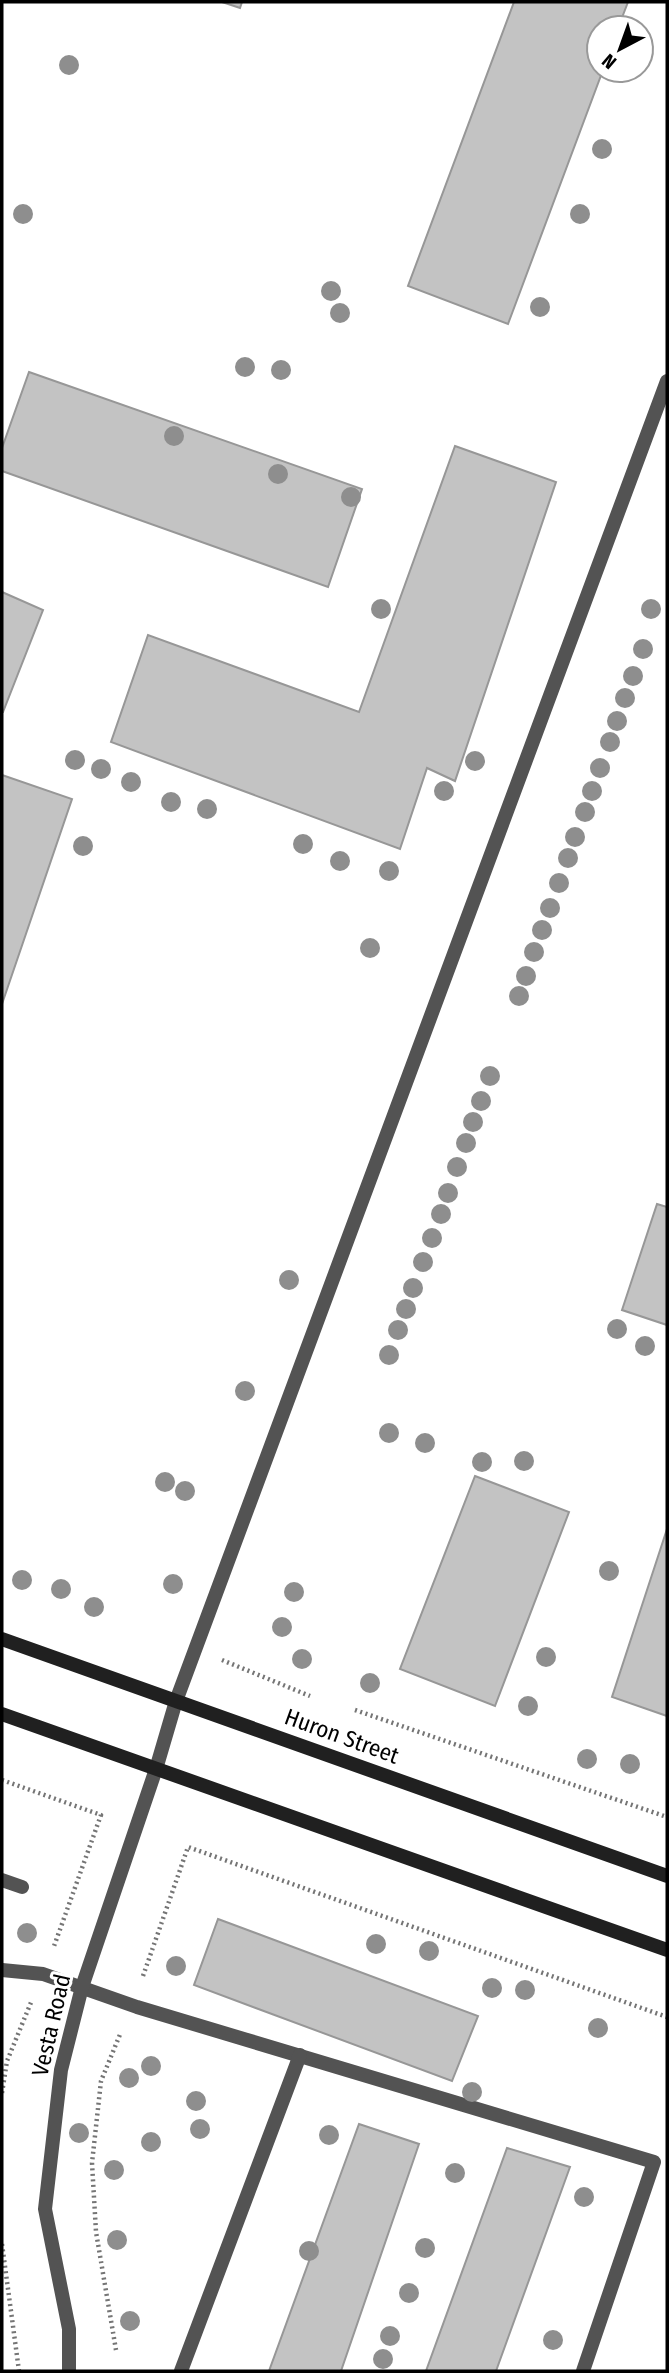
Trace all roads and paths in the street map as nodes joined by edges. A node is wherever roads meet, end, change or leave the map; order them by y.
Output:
1 (666, 389) edge
2 (2, 1639) edge
3 (222, 1660) dead end
4 (310, 1696) dead end
5 (176, 1701) junction
6 (355, 1710) dead end
7 (2, 1714) edge
8 (156, 1769) junction
9 (2, 1780) edge
10 (667, 1817) edge
11 (667, 1877) edge
12 (2, 1880) edge
13 (22, 1887) dead end
14 (667, 1951) edge
15 (2, 1970) edge
16 (43, 1973) junction
17 (143, 1976) dead end
18 (82, 1987) junction
19 (667, 2017) edge
20 (121, 2031) dead end
21 (299, 2056) junction
22 (2, 2093) edge
23 (2, 2244) edge
24 (116, 2350) dead end
25 (19, 2371) edge
26 (69, 2371) edge
27 (181, 2371) edge
28 (583, 2371) edge

1 - 5 street, Vesta Road
2 - 5 main road, Huron Street
3 - 4 path
5 - 8 street, Vesta Road
5 - 11 main road, Huron Street
6 - 10 path
7 - 8 main road
8 - 14 main road
8 - 18 street, Vesta Road
9 - 16 path
12 - 13 street
15 - 16 street
16 - 18 street
16 - 22 path
17 - 19 path
18 - 21 street
18 - 26 street, Vesta Road
20 - 24 path
21 - 27 street
21 - 28 street
23 - 25 path

